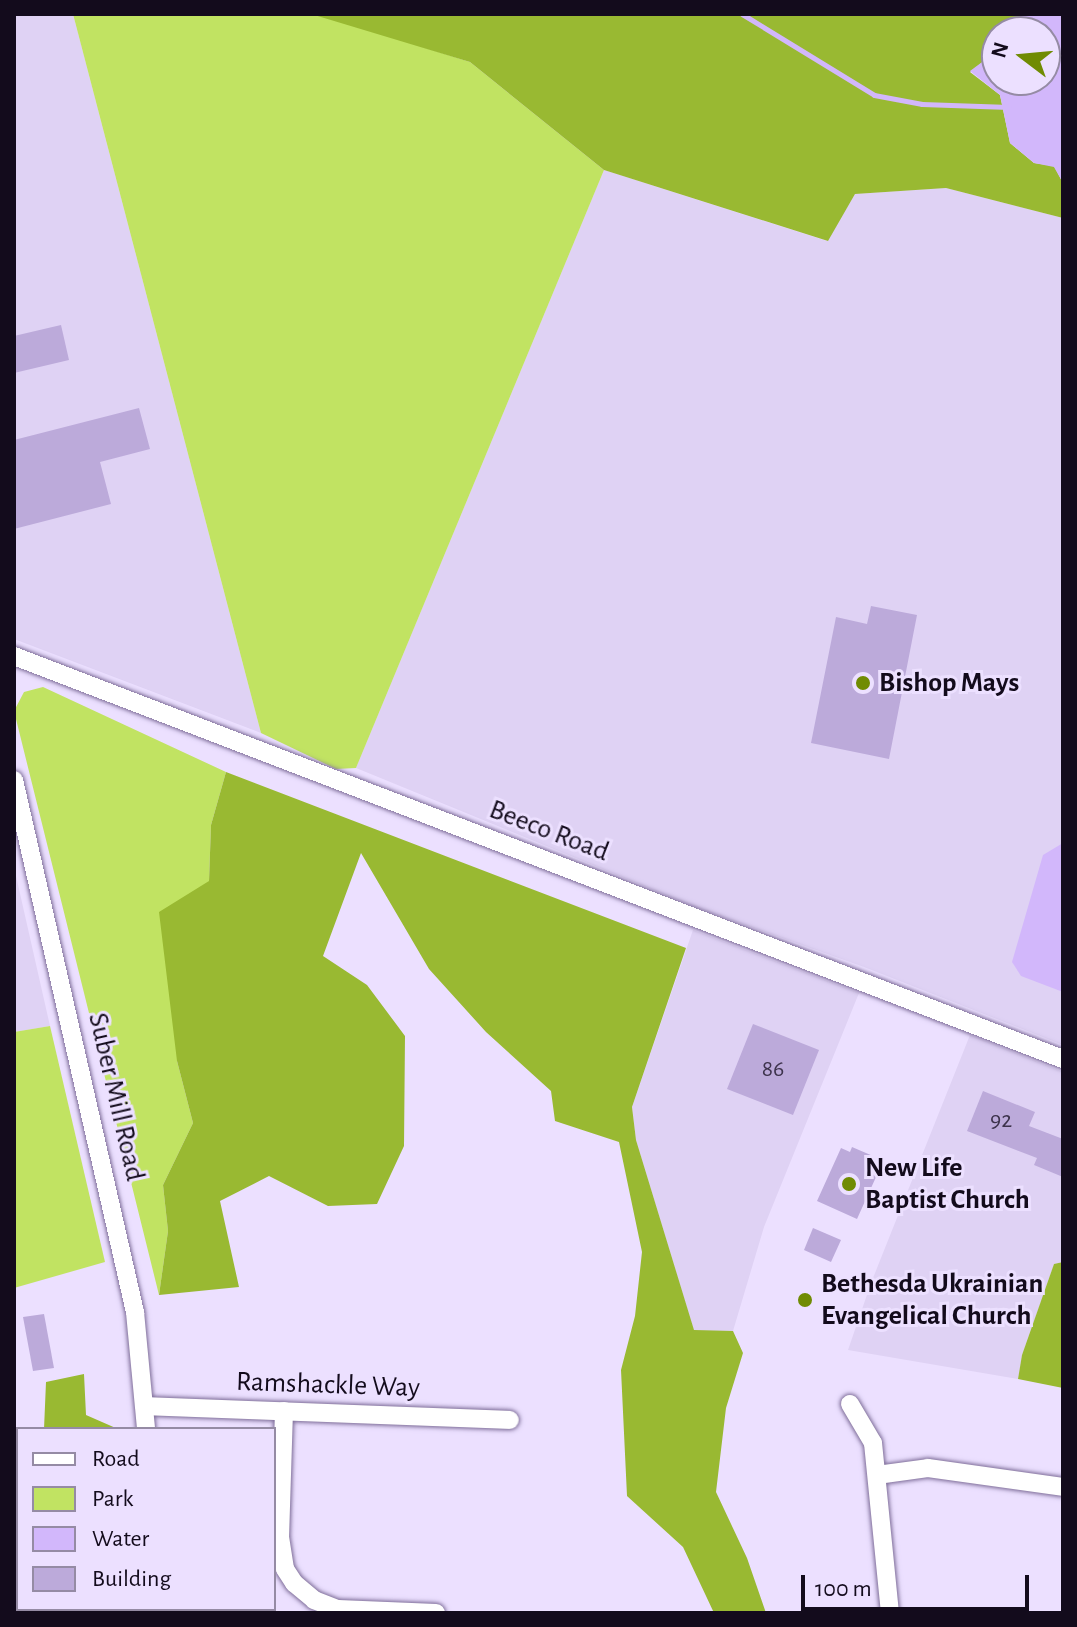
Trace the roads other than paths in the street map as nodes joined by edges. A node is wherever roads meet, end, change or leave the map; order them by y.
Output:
1 (14, 656) edge
2 (14, 780) edge
3 (1063, 1059) edge
4 (850, 1404) dead end
5 (145, 1406) junction
6 (284, 1411) junction
7 (510, 1420) dead end
8 (146, 1427) edge
9 (877, 1475) junction
10 (1063, 1487) edge
11 (436, 1613) edge
12 (890, 1613) edge

1 - 3 street, Beeco Road
2 - 5 street, Suber Mill Road
4 - 9 street
5 - 6 street, Ramshackle Way
5 - 8 street, Suber Mill Road
6 - 7 street, Ramshackle Way
6 - 11 street
9 - 10 street
9 - 12 street

